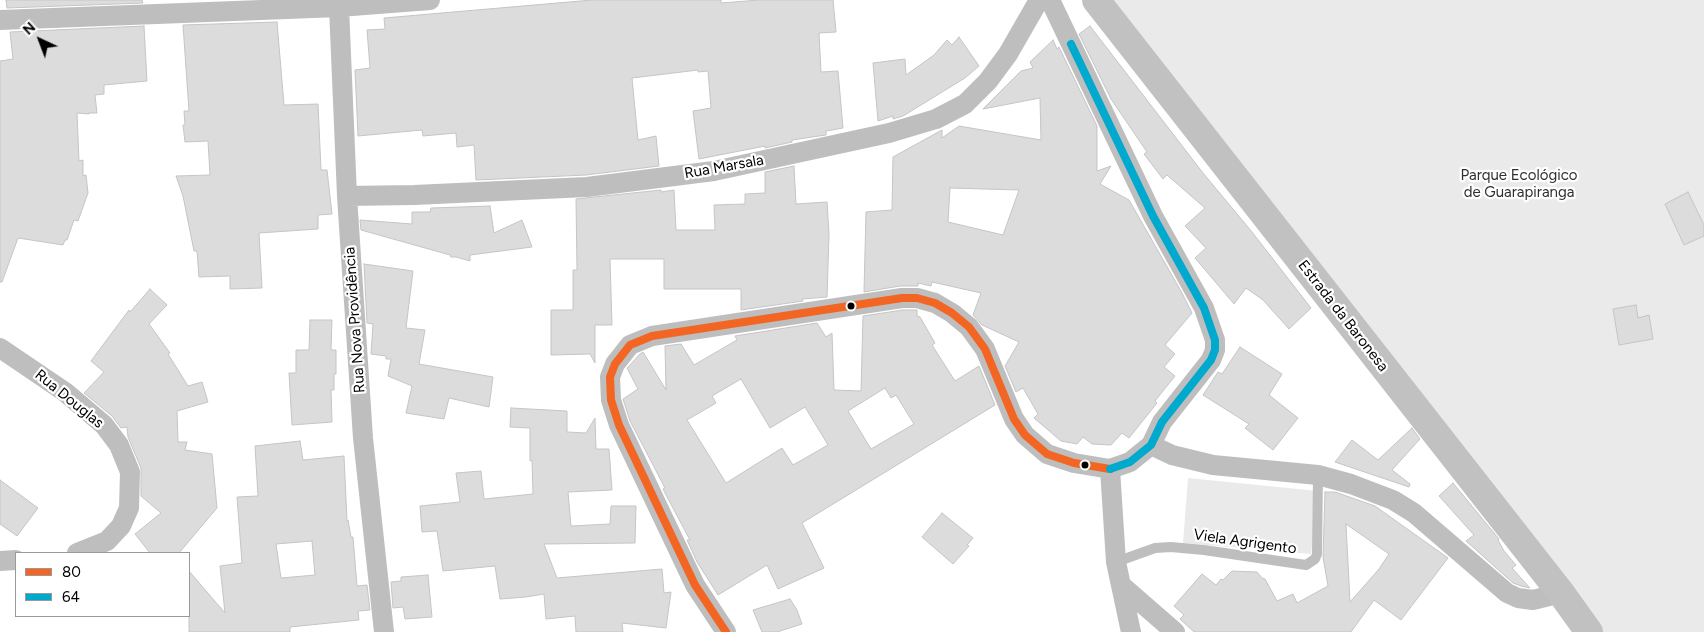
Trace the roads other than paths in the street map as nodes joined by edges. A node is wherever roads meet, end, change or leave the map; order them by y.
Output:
1 (430, 0) edge
2 (1039, 0) edge
3 (1050, 0) edge
4 (1096, 0) edge
5 (339, 7) junction
6 (0, 20) edge
7 (347, 196) junction
8 (0, 348) edge
9 (1152, 445) junction
10 (1110, 469) junction
11 (1318, 475) junction
12 (80, 552) edge
13 (15, 560) edge
14 (0, 561) edge
15 (1116, 562) junction
16 (1121, 585) junction
17 (1560, 593) junction
18 (384, 632) edge
19 (726, 632) edge
20 (1131, 632) edge
21 (1174, 632) edge
22 (1589, 632) edge

1 - 5 street
2 - 7 street, Rua Marsala
3 - 9 street
4 - 17 main road, Estrada da Baronesa
5 - 6 street
5 - 7 street, Rua Nova Providência
7 - 18 street, Rua Nova Providência
8 - 12 street, Rua Douglas
9 - 10 street
9 - 11 street
10 - 15 street
10 - 19 street
11 - 15 lane, Viela Agrigento
11 - 17 street
13 - 14 street
15 - 16 street
16 - 20 street
16 - 21 street
17 - 22 main road, Estrada da Baronesa

